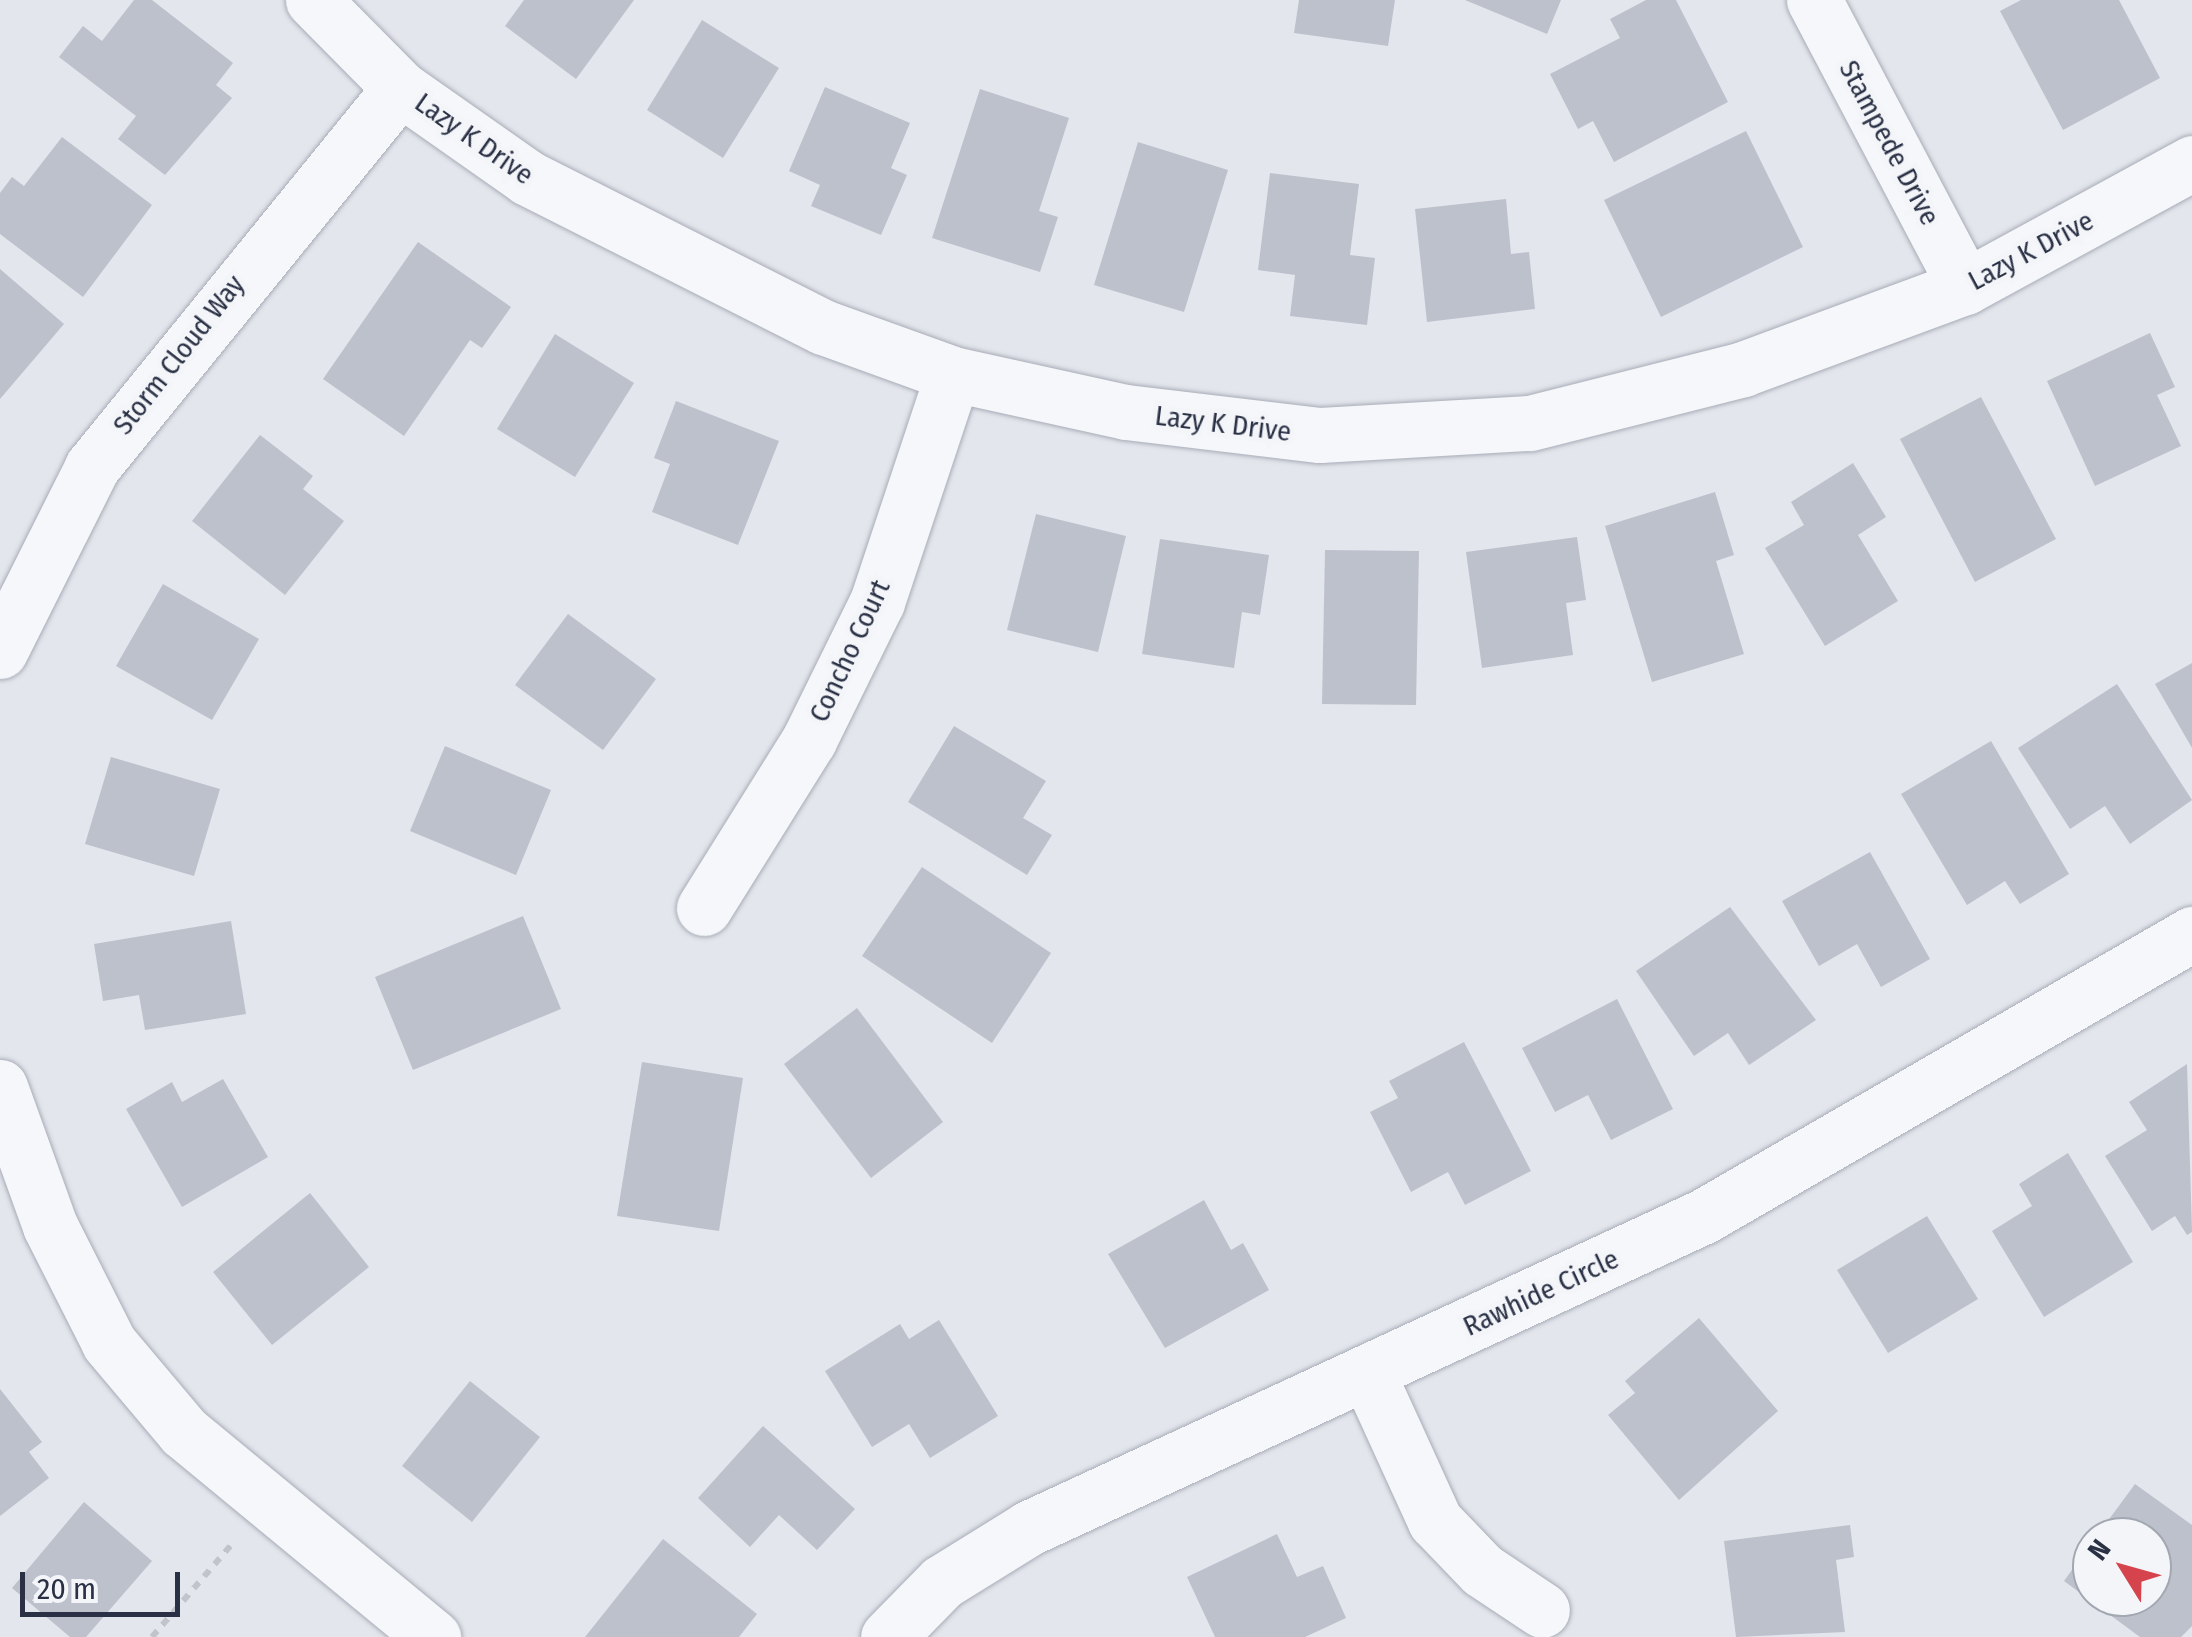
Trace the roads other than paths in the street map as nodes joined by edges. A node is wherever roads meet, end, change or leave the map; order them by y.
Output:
1 (313, 0) edge
2 (1814, 0) edge
3 (400, 88) junction
4 (2192, 163) edge
5 (1965, 287) junction
6 (953, 374) junction
7 (0, 651) edge
8 (704, 908) dead end
9 (2192, 934) edge
10 (0, 1087) edge
11 (1368, 1374) junction
12 (1542, 1610) dead end
13 (433, 1637) edge
14 (888, 1637) edge

1 - 3 street, Lazy K Drive
2 - 5 street, Stampede Drive
3 - 6 street, Lazy K Drive
3 - 7 street, Storm Cloud Way
4 - 5 street, Lazy K Drive
5 - 6 street, Lazy K Drive
6 - 8 street, Concho Court
9 - 11 street, Rawhide Circle
10 - 13 street
11 - 12 street
11 - 14 street, Rawhide Circle

